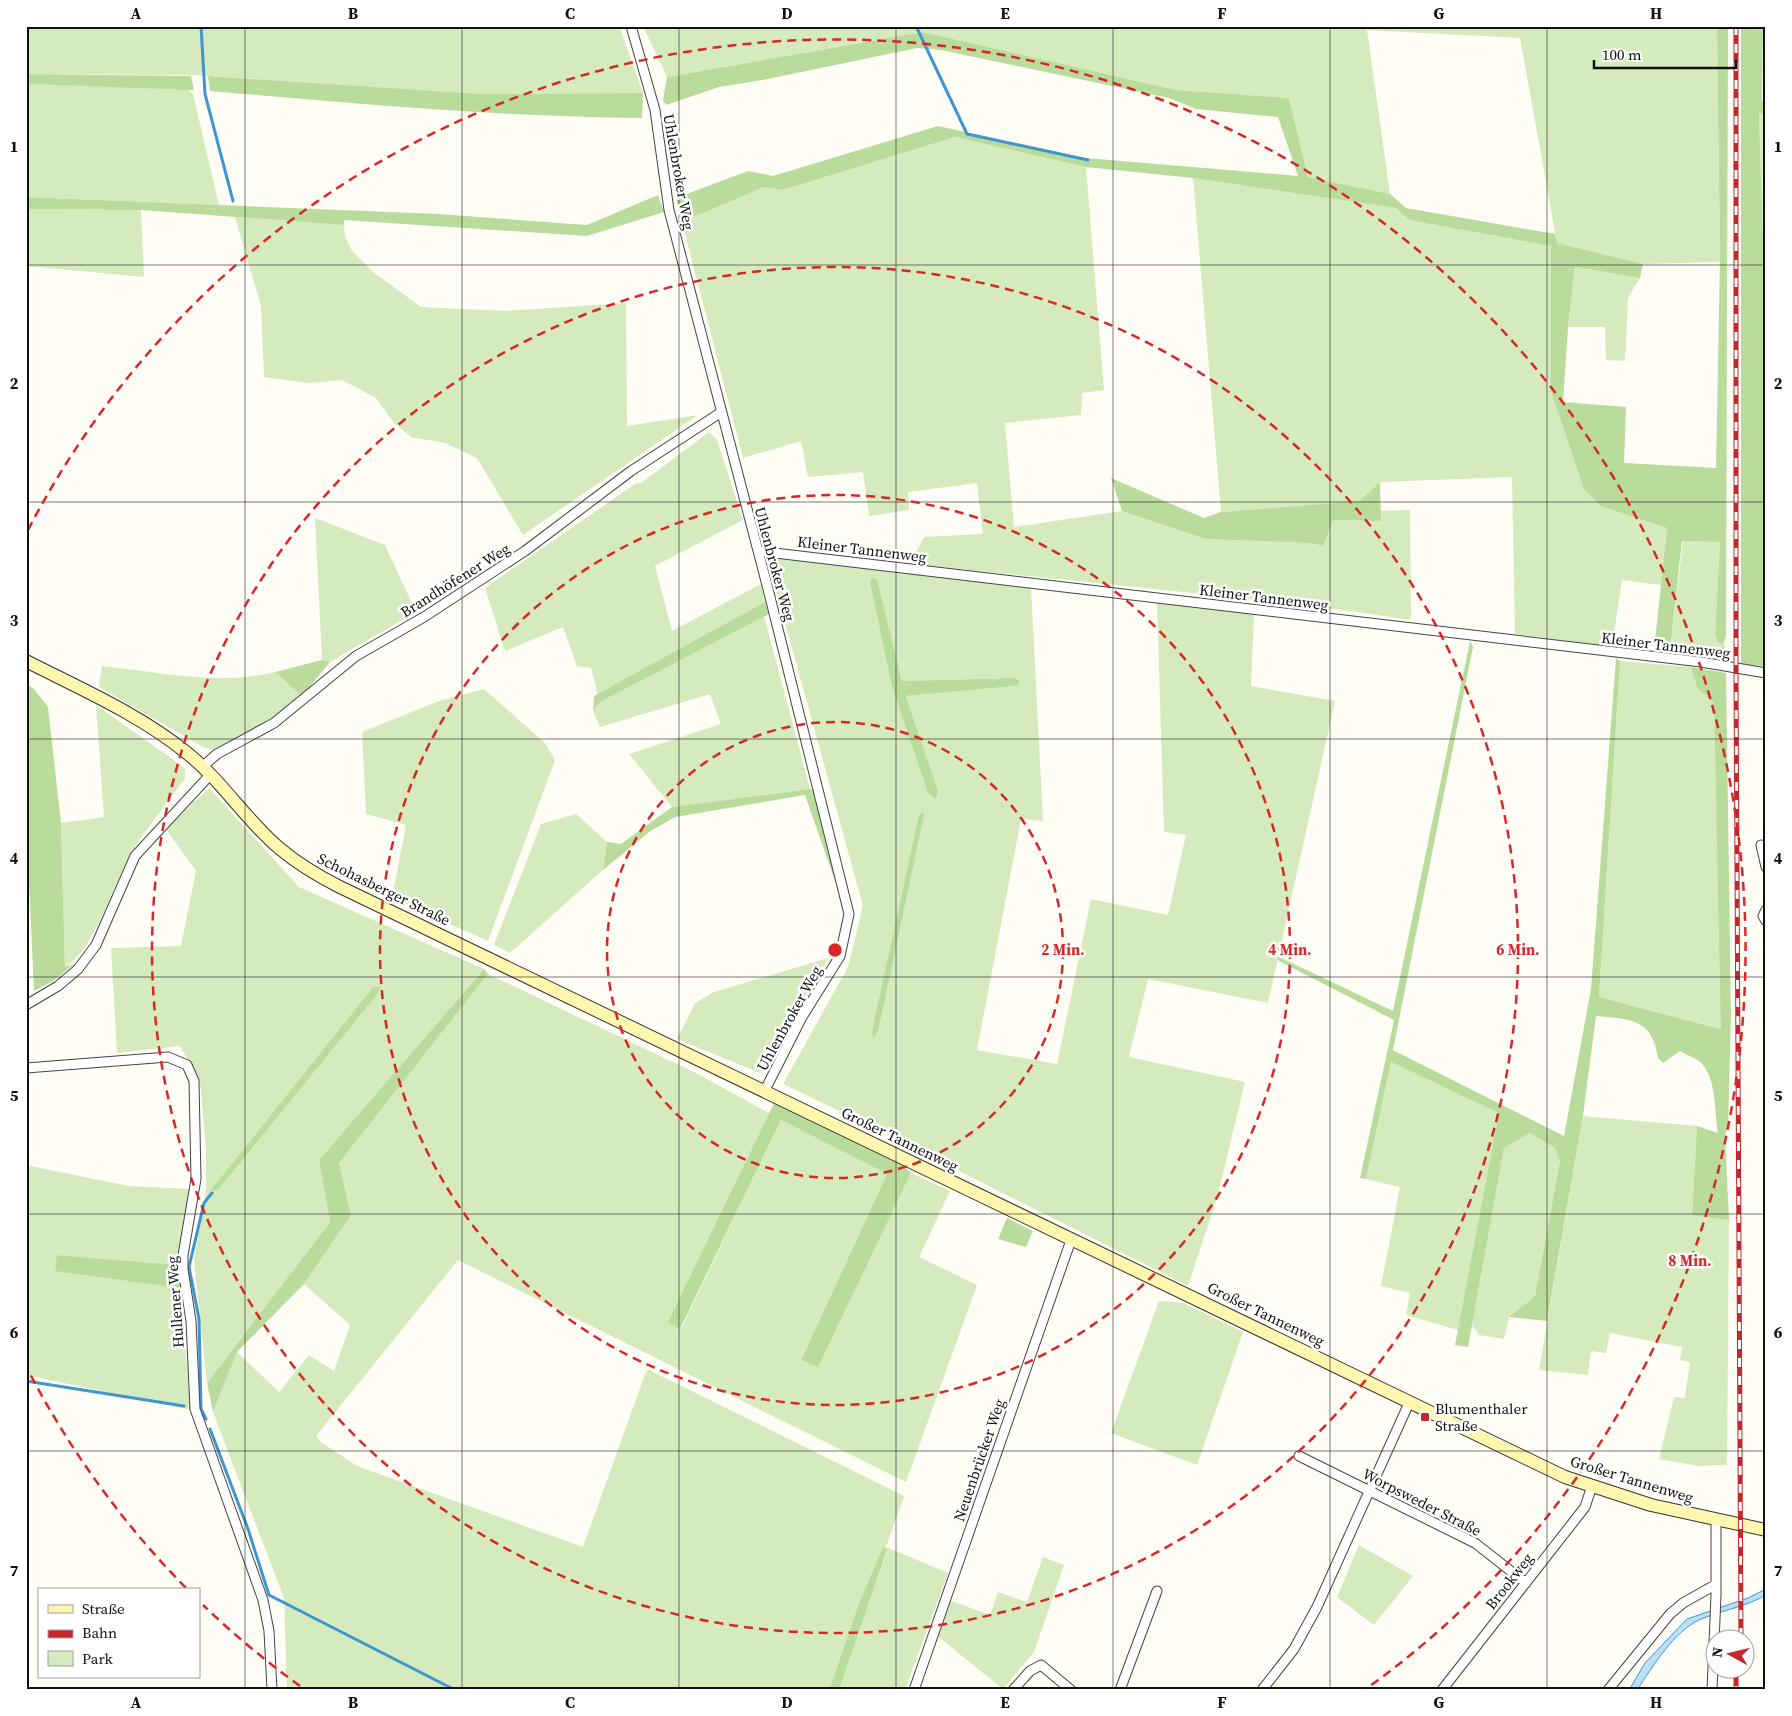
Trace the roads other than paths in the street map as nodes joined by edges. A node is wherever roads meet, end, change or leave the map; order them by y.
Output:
1 (631, 26) edge
2 (720, 413) junction
3 (758, 551) junction
4 (26, 662) edge
5 (1766, 673) edge
6 (206, 771) junction
7 (1761, 845) dead end
8 (1766, 867) edge
9 (1766, 910) edge
10 (1766, 921) edge
11 (26, 1005) edge
12 (26, 1068) edge
13 (764, 1092) junction
14 (1071, 1240) junction
15 (1409, 1403) junction
16 (1299, 1456) dead end
17 (1592, 1486) junction
18 (1368, 1489) junction
19 (1716, 1520) junction
20 (1766, 1530) edge
21 (1526, 1583) junction
22 (1714, 1585) junction
23 (1157, 1591) dead end
24 (272, 1690) edge
25 (914, 1690) edge
26 (1013, 1690) edge
27 (1071, 1690) edge
28 (1120, 1690) edge
29 (1262, 1690) edge
30 (1442, 1690) edge
31 (1608, 1690) edge
32 (1712, 1690) edge

1 - 2 street, Uhlenbroker Weg
2 - 3 street, Uhlenbroker Weg
2 - 6 street, Brandhöfener Weg
3 - 5 street, Kleiner Tannenweg
3 - 13 street, Uhlenbroker Weg
4 - 6 street, Schohasberger Straße
6 - 11 street, Brandhöfener Weg
6 - 13 street, Schohasberger Straße
7 - 8 street
9 - 10 street
12 - 24 street, Hullener Weg
13 - 14 street, Großer Tannenweg
14 - 15 street, Großer Tannenweg
14 - 25 street, Neuenbrücker Weg
15 - 17 street, Großer Tannenweg
15 - 18 street
16 - 18 street, Worpsweder Straße
17 - 19 street, Großer Tannenweg
17 - 21 street, Brookweg
18 - 21 street, Worpsweder Straße
18 - 29 street
19 - 20 street, Großer Tannenweg
19 - 22 street
21 - 30 street, Brookweg
22 - 31 street
22 - 32 street
23 - 28 street
26 - 27 street

